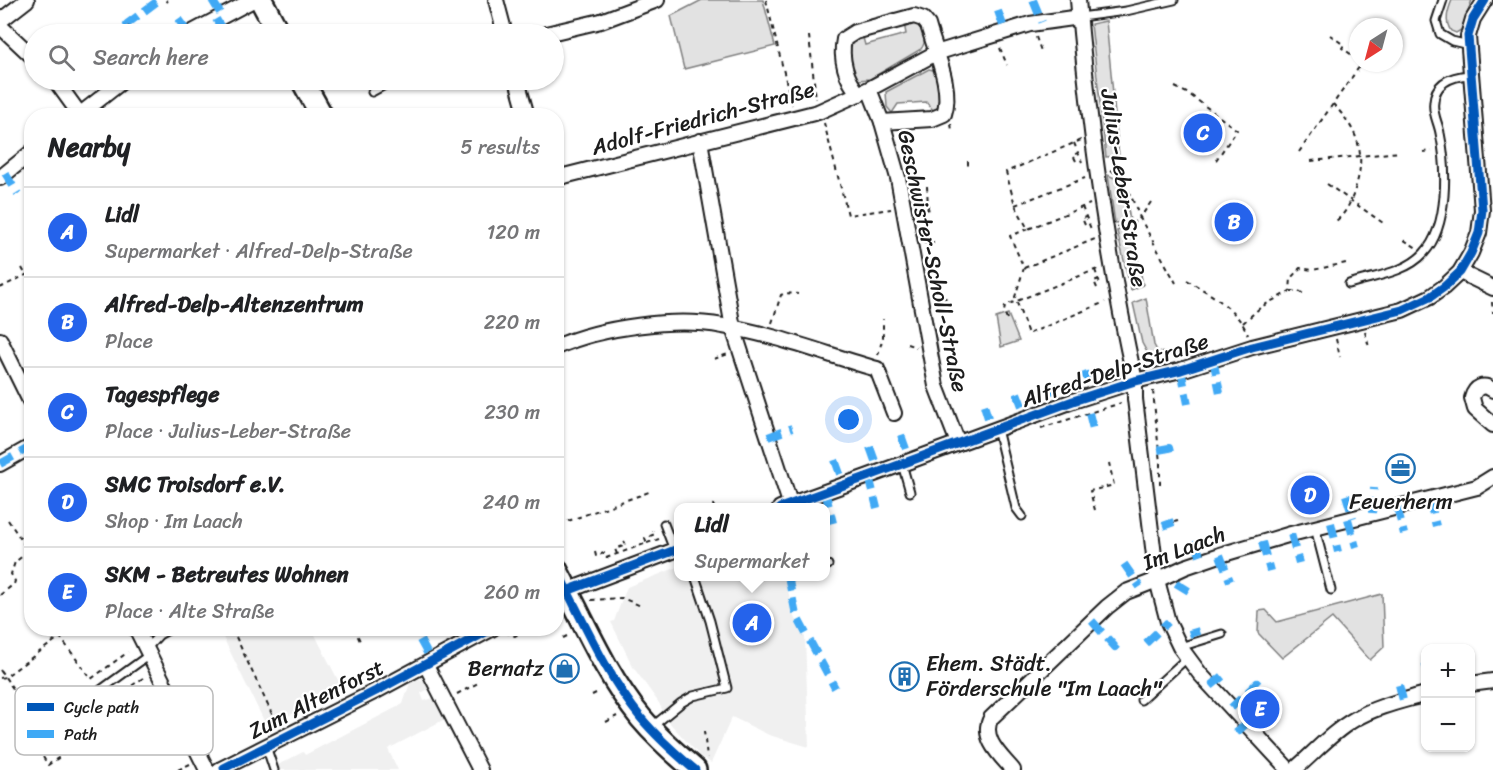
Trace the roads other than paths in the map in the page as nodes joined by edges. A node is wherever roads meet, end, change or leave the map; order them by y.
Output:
1 (27, 0) edge
2 (252, 0) edge
3 (261, 0) edge
4 (496, 0) edge
5 (657, 0) edge
6 (1078, 0) edge
7 (1174, 0) edge
8 (1443, 0) edge
9 (1485, 0) edge
10 (1080, 17) junction
11 (0, 21) edge
12 (208, 24) edge
13 (274, 24) edge
14 (502, 24) edge
15 (0, 26) edge
16 (564, 30) edge
17 (1469, 45) junction
18 (24, 49) edge
19 (936, 53) junction
20 (1470, 75) junction
21 (62, 90) edge
22 (111, 90) edge
23 (308, 90) edge
24 (376, 90) edge
25 (520, 90) edge
26 (372, 92) dead end
27 (864, 92) junction
28 (74, 108) edge
29 (88, 108) edge
30 (318, 108) edge
31 (525, 108) edge
32 (882, 122) junction
33 (700, 141) junction
34 (24, 158) edge
35 (564, 176) edge
36 (0, 178) edge
37 (1460, 272) junction
38 (1348, 284) dead end
39 (1493, 288) edge
40 (733, 328) junction
41 (0, 340) edge
42 (564, 344) edge
43 (1135, 381) junction
44 (24, 389) edge
45 (1493, 390) edge
46 (894, 413) dead end
47 (1493, 425) edge
48 (997, 429) junction
49 (958, 443) junction
50 (24, 450) edge
51 (0, 464) edge
52 (902, 464) junction
53 (1493, 477) edge
54 (910, 492) dead end
55 (782, 503) edge
56 (792, 503) edge
57 (1022, 516) dead end
58 (664, 524) dead end
59 (1315, 528) junction
60 (674, 546) edge
61 (674, 551) edge
62 (1157, 580) junction
63 (697, 581) edge
64 (1331, 590) dead end
65 (564, 592) edge
66 (564, 596) edge
67 (1222, 634) dead end
68 (140, 636) edge
69 (158, 636) edge
70 (486, 636) edge
71 (147, 652) junction
72 (1183, 652) junction
73 (426, 665) junction
74 (1493, 681) edge
75 (1475, 683) edge
76 (103, 686) edge
77 (164, 686) edge
78 (1421, 695) edge
79 (1141, 700) dead end
80 (650, 728) junction
81 (266, 746) junction
82 (199, 755) edge
83 (701, 767) edge
84 (207, 770) edge
85 (219, 770) edge
86 (274, 770) edge
87 (480, 770) edge
88 (1013, 770) edge
89 (1289, 770) edge
90 (1294, 770) edge

1 - 11 street
2 - 12 street
3 - 13 main road
4 - 14 street
5 - 16 street
6 - 10 street, Julius-Leber-Straße
7 - 10 lane
8 - 17 lane
9 - 17 street
10 - 19 street, Adolf-Friedrich-Straße
10 - 43 street, Julius-Leber-Straße
15 - 18 street
17 - 20 street
19 - 27 street, Adolf-Friedrich-Straße
19 - 27 street
19 - 32 street, Geschwister-Scholl-Straße
20 - 37 street
20 - 38 lane
21 - 28 street
22 - 29 street
23 - 30 main road
24 - 26 lane
25 - 31 street
27 - 32 street, Geschwister-Scholl-Straße
27 - 33 street, Adolf-Friedrich-Straße
32 - 49 street, Geschwister-Scholl-Straße
33 - 35 street, Adolf-Friedrich-Straße
33 - 40 street
34 - 36 street
37 - 39 street
37 - 43 street, Alfred-Delp-Straße
40 - 42 street
40 - 46 street
40 - 55 street
41 - 44 street
43 - 48 street, Alfred-Delp-Straße
43 - 62 street, Julius-Leber-Straße
45 - 47 street
48 - 49 street, Alfred-Delp-Straße
48 - 57 lane
49 - 52 street, Alfred-Delp-Straße
50 - 51 street
52 - 54 lane
52 - 56 street, Alfred-Delp-Straße
53 - 59 street, Im Laach
58 - 60 lane
59 - 62 street, Im Laach
59 - 64 lane
61 - 65 street
62 - 72 street, Julius-Leber-Straße
62 - 88 street, Im Laach
63 - 80 lane
66 - 80 main road
67 - 72 lane
68 - 71 street
69 - 71 lane
70 - 73 street, Zum Altenforst
71 - 76 lane
71 - 77 street
72 - 79 lane
72 - 89 street, Julius-Leber-Straße
73 - 81 street, Zum Altenforst
73 - 87 street
74 - 75 street
78 - 90 street
80 - 83 main road
81 - 85 street, Zum Altenforst
81 - 86 lane
82 - 84 street

